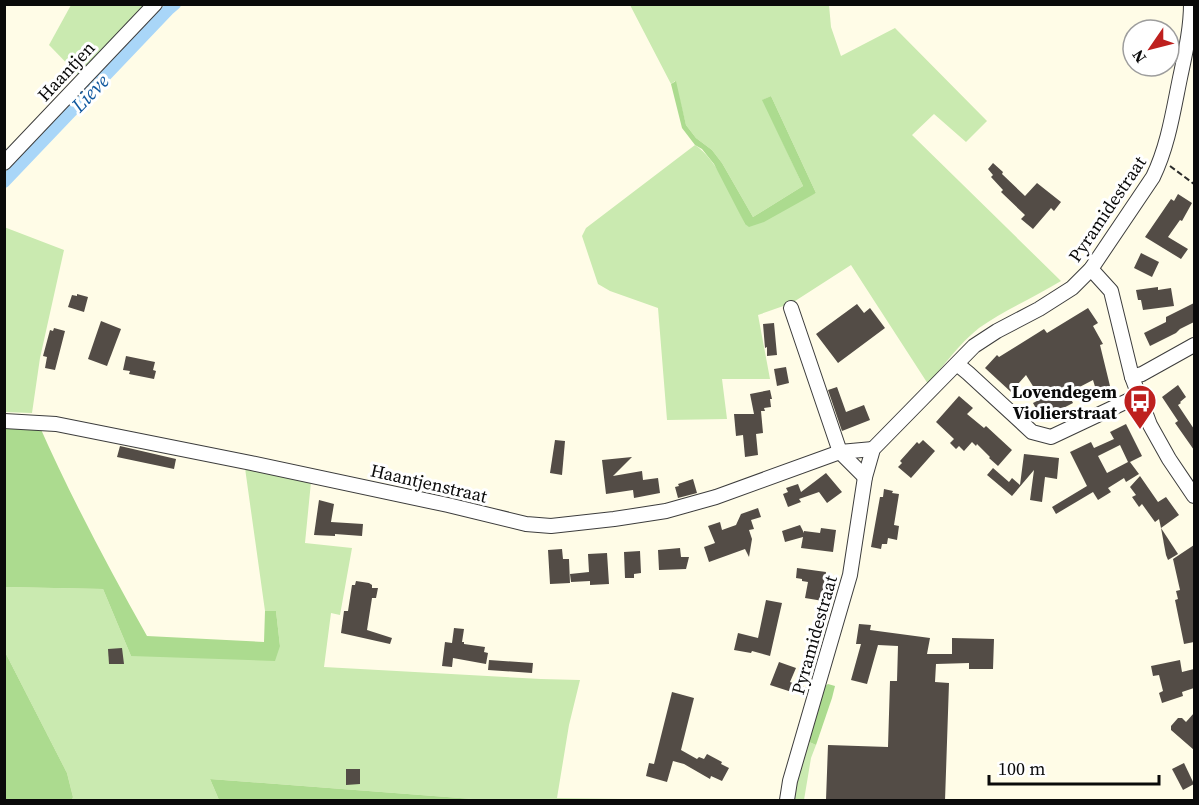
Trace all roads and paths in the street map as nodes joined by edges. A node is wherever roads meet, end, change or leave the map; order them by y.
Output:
1 (155, 4) edge
2 (1192, 13) edge
3 (1161, 160) junction
4 (4, 163) edge
5 (1194, 184) edge
6 (1091, 269) junction
7 (791, 308) dead end
8 (1194, 345) edge
9 (957, 364) junction
10 (1132, 377) junction
11 (1138, 396) junction
12 (4, 421) edge
13 (873, 448) junction
14 (840, 452) junction
15 (865, 477) junction
16 (1194, 496) edge
17 (787, 801) edge

1 - 4 street, Haantjen
2 - 3 street, Pyramidestraat
3 - 5 path
3 - 6 street, Pyramidestraat
6 - 9 street, Pyramidestraat
6 - 10 street
7 - 14 street
8 - 10 street
9 - 11 street
9 - 13 street, Pyramidestraat
10 - 11 street
11 - 16 street
12 - 14 street, Haantjenstraat
13 - 14 street, Haantjenstraat
13 - 15 street, Pyramidestraat
14 - 15 street
15 - 17 street, Pyramidestraat

